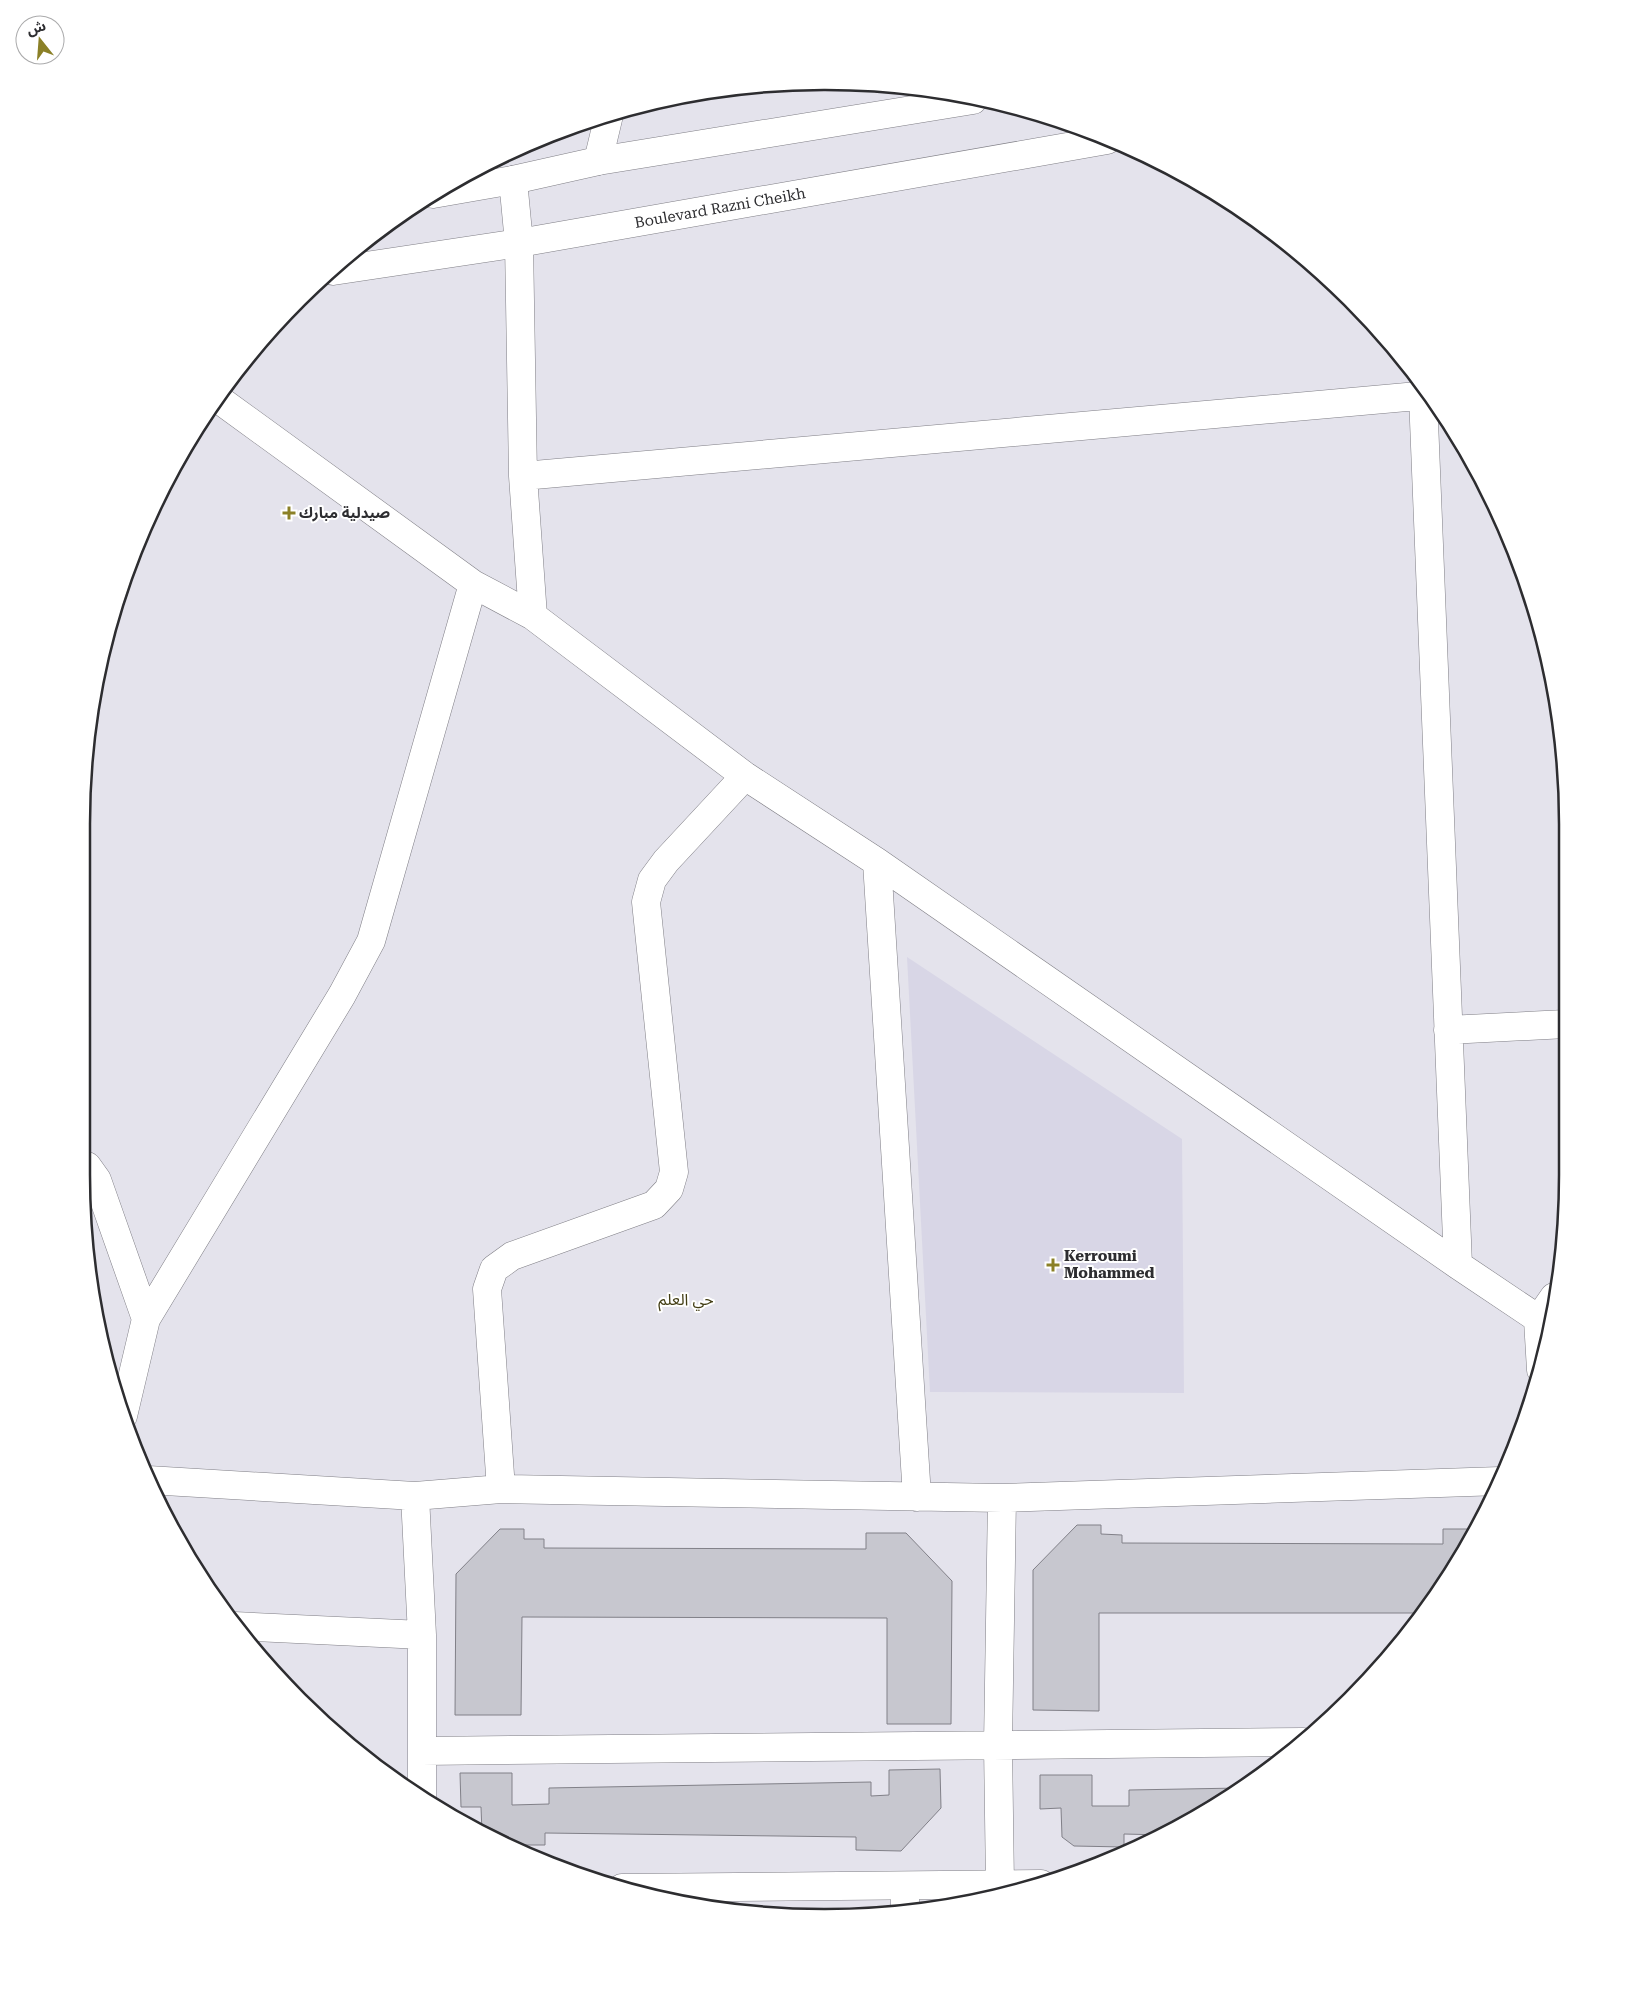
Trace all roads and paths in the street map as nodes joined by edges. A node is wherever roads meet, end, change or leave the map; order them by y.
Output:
1 (958, 102) edge
2 (607, 123) edge
3 (1095, 142) edge
4 (598, 162) junction
5 (513, 180) junction
6 (453, 190) edge
7 (519, 243) junction
8 (343, 269) edge
9 (1421, 396) edge
10 (224, 403) edge
11 (1426, 404) edge
12 (523, 476) junction
13 (474, 584) junction
14 (533, 616) junction
15 (745, 776) junction
16 (877, 862) junction
17 (1559, 1024) edge
18 (1448, 1030) junction
19 (90, 1170) edge
20 (1458, 1265) junction
21 (146, 1319) junction
22 (1544, 1323) edge
23 (126, 1402) edge
24 (1492, 1480) edge
25 (157, 1481) edge
26 (501, 1489) junction
27 (415, 1496) junction
28 (917, 1497) junction
29 (1002, 1498) junction
30 (246, 1627) edge
31 (422, 1635) junction
32 (1290, 1742) edge
33 (998, 1745) junction
34 (422, 1750) junction
35 (422, 1789) edge
36 (1000, 1885) junction
37 (1012, 1885) edge
38 (657, 1889) edge
39 (905, 1899) edge

1 - 4 street
2 - 4 street
3 - 7 street, Boulevard Razni Cheikh
4 - 5 street
5 - 6 street
5 - 7 street
7 - 8 street, Boulevard Razni Cheikh
7 - 12 street
9 - 12 street
10 - 13 street
11 - 18 street
12 - 14 street
13 - 14 street
13 - 21 street
14 - 15 street
15 - 16 street
15 - 26 street
16 - 20 street
16 - 28 street
17 - 18 street
18 - 20 street
19 - 21 street
20 - 22 street
21 - 23 street
24 - 29 street
25 - 27 street
26 - 27 street
26 - 28 street
27 - 31 street
28 - 29 street
29 - 33 street
30 - 31 street
31 - 34 street
32 - 33 street
33 - 34 street
33 - 36 street
34 - 35 street
36 - 37 street
36 - 39 street
38 - 39 street

